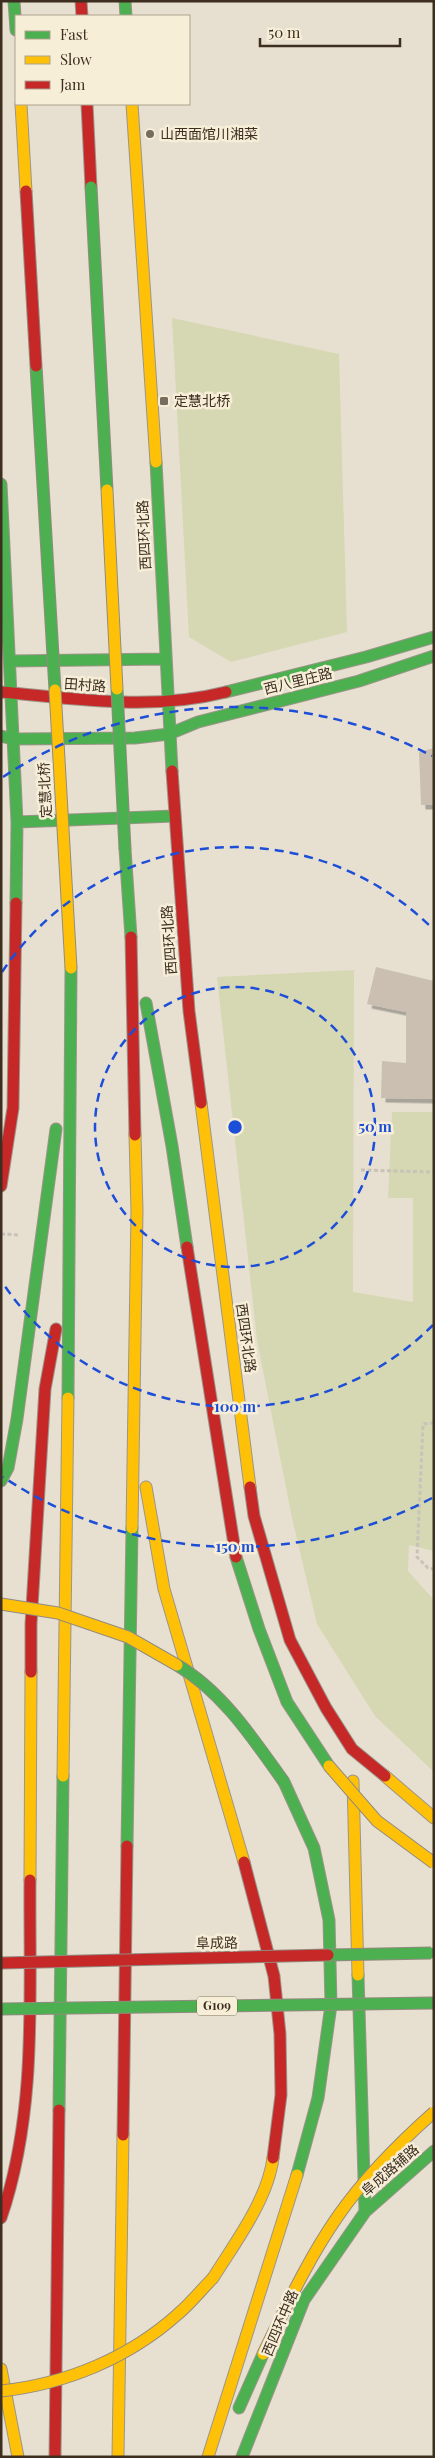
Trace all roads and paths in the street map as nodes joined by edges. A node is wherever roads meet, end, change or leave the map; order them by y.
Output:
1 (14, 1) edge
2 (81, 1) edge
3 (124, 1) edge
4 (82, 15) edge
5 (126, 15) edge
6 (15, 16) edge
7 (21, 105) edge
8 (87, 105) edge
9 (132, 105) edge
10 (1, 484) edge
11 (434, 637) edge
12 (434, 656) edge
13 (165, 659) junction
14 (10, 661) junction
15 (6, 693) edge
16 (167, 702) junction
17 (169, 734) junction
18 (7, 738) edge
19 (175, 816) junction
20 (17, 822) junction
21 (130, 916) junction
22 (70, 1019) junction
23 (361, 1170) dead end
24 (434, 1172) edge
25 (1, 1186) edge
26 (1, 1234) edge
27 (23, 1236) dead end
28 (70, 1251) junction
29 (434, 1423) edge
30 (135, 1424) junction
31 (1, 1480) edge
32 (434, 1569) edge
33 (1, 1604) edge
34 (352, 1749) junction
35 (434, 1818) edge
36 (434, 1863) edge
37 (432, 1952) edge
38 (1, 1963) edge
39 (433, 2002) edge
40 (1, 2009) edge
41 (434, 2112) edge
42 (434, 2151) edge
43 (365, 2212) junction
44 (1, 2218) edge
45 (1, 2369) edge
46 (1, 2391) edge
47 (18, 2457) edge
48 (55, 2457) edge
49 (118, 2457) edge
50 (208, 2457) edge
51 (217, 2457) edge
52 (242, 2457) edge

1 - 6 main road
2 - 4 main road
3 - 5 main road
7 - 22 main road, 定慧北桥, bridge
8 - 21 main road, bridge
9 - 13 main road, 西四环北路
10 - 14 main road
11 - 16 main road, 西八里庄路
12 - 17 main road, 西八里庄路
13 - 14 main road
13 - 16 main road, 西四环北路
14 - 15 main road
15 - 16 main road, 田村路
15 - 18 main road
16 - 17 main road, 西四环北路
17 - 18 main road, 西八里庄路
17 - 19 main road, 西四环北路
18 - 20 main road
19 - 20 main road
19 - 34 main road, 西四环北路
20 - 25 main road
21 - 30 main road
21 - 36 main road, bridge
22 - 28 main road
22 - 31 main road
23 - 24 path
26 - 27 path
28 - 44 main road
28 - 48 main road
29 - 32 path
30 - 46 main road, bridge
30 - 49 main road
33 - 50 main road, bridge
34 - 35 main road
34 - 43 main road
37 - 38 main road, 阜成路, bridge
39 - 40 main road, G109, bridge
41 - 51 main road, bridge
42 - 43 main road, 阜成路辅路
43 - 52 main road, 西四环中路
45 - 47 main road

